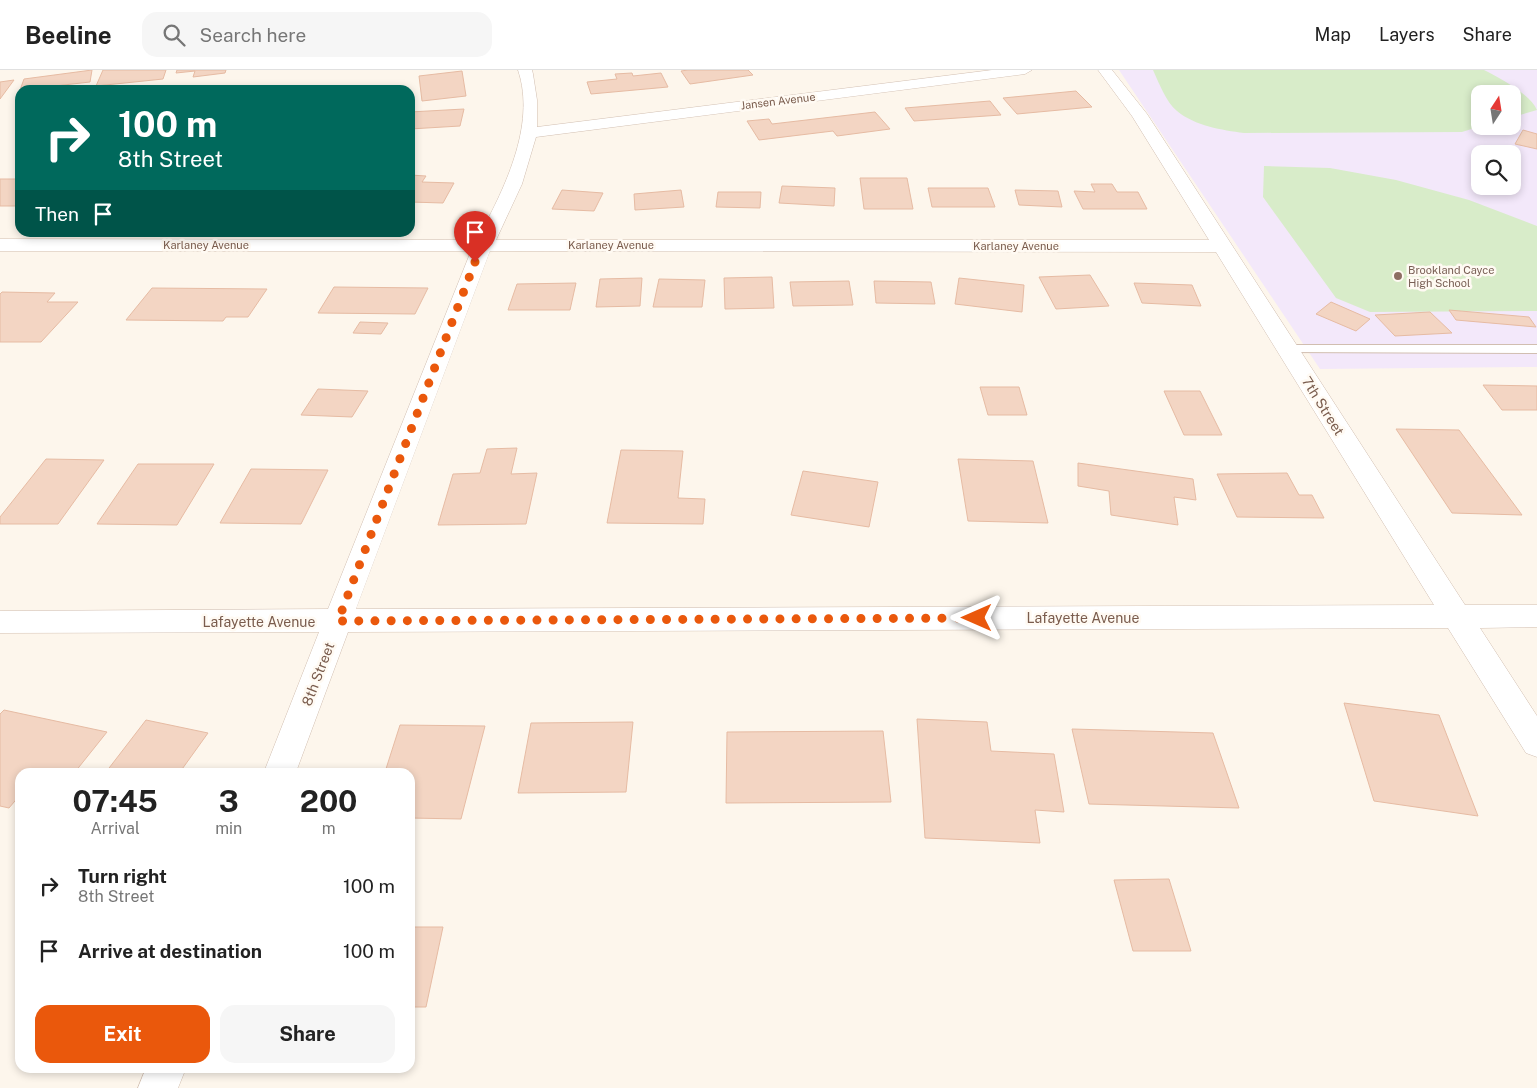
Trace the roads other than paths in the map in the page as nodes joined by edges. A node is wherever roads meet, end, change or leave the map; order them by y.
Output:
1 (525, 70) edge
2 (1025, 70) edge
3 (1105, 70) edge
4 (530, 132) junction
5 (0, 245) edge
6 (484, 245) junction
7 (1221, 246) junction
8 (1287, 349) junction
9 (1537, 349) edge
10 (1456, 616) junction
11 (1537, 616) edge
12 (338, 621) junction
13 (0, 622) edge
14 (1537, 743) edge
15 (282, 768) edge
16 (164, 1073) edge
17 (158, 1088) edge

1 - 4 street, 8th Street
2 - 4 street, Jansen Avenue
3 - 7 street, 7th Street
4 - 6 street, 8th Street
5 - 6 street, Karlaney Avenue
6 - 7 street, Karlaney Avenue
6 - 12 street, 8th Street
7 - 8 street, 7th Street
8 - 9 lane
8 - 10 street, 7th Street
10 - 11 street, Lafayette Avenue
10 - 12 street, Lafayette Avenue
10 - 14 street, 7th Street
12 - 13 street, Lafayette Avenue
12 - 15 street, 8th Street
16 - 17 street

